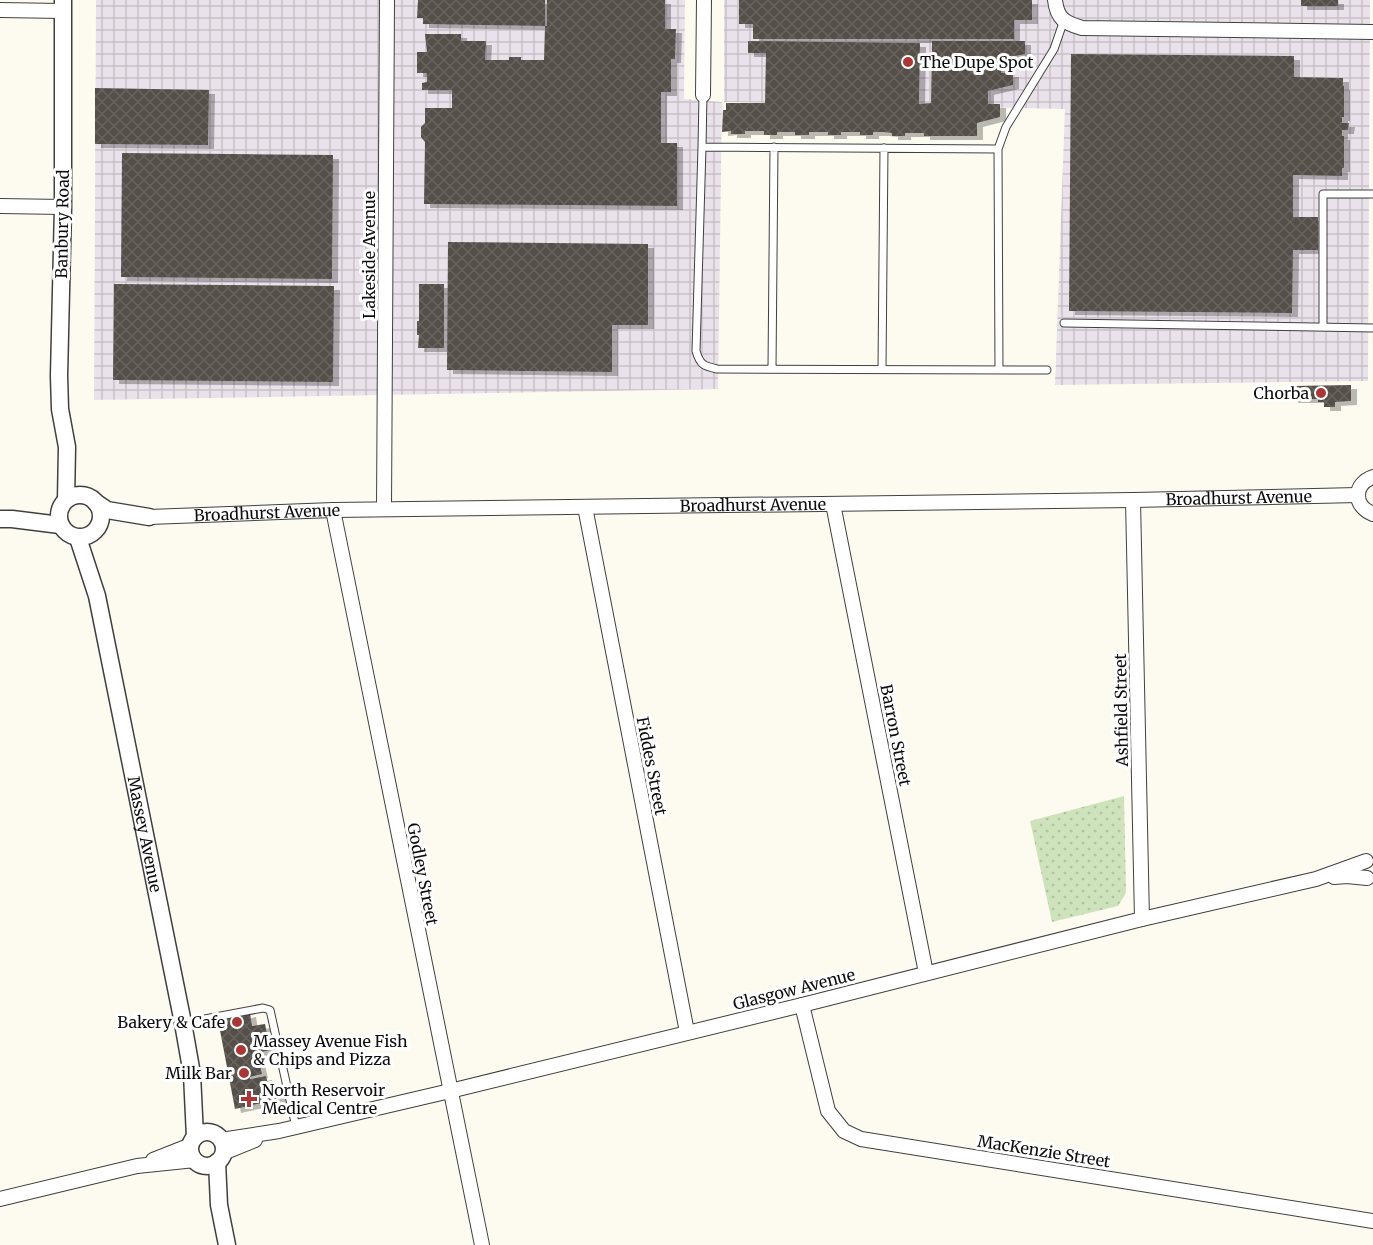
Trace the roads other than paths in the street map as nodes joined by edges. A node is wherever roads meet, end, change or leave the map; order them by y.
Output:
1 (387, 0) edge
2 (704, 0) edge
3 (1055, 0) edge
4 (63, 5) edge
5 (0, 10) edge
6 (1064, 20) junction
7 (1373, 32) edge
8 (703, 95) joint
9 (702, 147) junction
10 (774, 147) junction
11 (884, 148) junction
12 (998, 149) junction
13 (1373, 194) edge
14 (0, 206) edge
15 (63, 207) junction
16 (1064, 324) dead end
17 (1323, 327) junction
18 (1373, 328) edge
19 (772, 369) junction
20 (882, 369) junction
21 (999, 370) junction
22 (1047, 370) dead end
23 (67, 447) junction
24 (1373, 477) edge
25 (1358, 495) junction
26 (90, 499) junction
27 (1133, 500) junction
28 (63, 503) junction
29 (833, 504) junction
30 (585, 507) junction
31 (384, 509) junction
32 (333, 510) junction
33 (1373, 514) edge
34 (149, 517) junction
35 (6, 519) edge
36 (60, 525) junction
37 (97, 529) junction
38 (78, 538) junction
39 (97, 596) junction
40 (1370, 857) edge
41 (1316, 879) junction
42 (1371, 881) edge
43 (1142, 920) junction
44 (926, 973) junction
45 (802, 1005) junction
46 (183, 1023) junction
47 (687, 1032) junction
48 (450, 1090) junction
49 (296, 1127) junction
50 (207, 1149) junction
51 (0, 1199) edge
52 (1373, 1221) edge
53 (227, 1245) edge
54 (482, 1245) edge

1 - 31 street, Lakeside Avenue
2 - 8 street
3 - 6 street
4 - 5 street
4 - 15 street, Banbury Road
6 - 7 street
6 - 12 lane
8 - 9 lane
9 - 10 lane
9 - 19 lane
10 - 11 lane
10 - 19 lane
11 - 12 lane
11 - 20 lane
12 - 21 lane
13 - 17 lane
14 - 15 street
15 - 23 street, Banbury Road
16 - 17 lane
17 - 18 lane
19 - 20 lane
20 - 21 lane
21 - 22 lane
23 - 26 street, Banbury Road
23 - 28 street, Banbury Road
24 - 25 street
25 - 27 street, Broadhurst Avenue
25 - 33 street
26 - 28 street
26 - 34 street, Broadhurst Avenue
26 - 37 street
27 - 29 street, Broadhurst Avenue
27 - 43 street, Ashfield Street
28 - 35 street
28 - 36 street
29 - 30 street, Broadhurst Avenue
29 - 44 street, Barron Street
30 - 31 street, Broadhurst Avenue
30 - 47 street, Fiddes Street
31 - 32 street, Broadhurst Avenue
32 - 34 street, Broadhurst Avenue
32 - 48 street, Godley Street
34 - 37 street, Broadhurst Avenue
35 - 36 street
36 - 38 street
37 - 38 street
37 - 39 street, Massey Avenue
38 - 39 street, Massey Avenue
39 - 46 street, Massey Avenue
40 - 41 street, Glasgow Avenue
40 - 42 street
41 - 42 street, Glasgow Avenue
41 - 43 street, Glasgow Avenue
43 - 44 street, Glasgow Avenue
44 - 45 street, Glasgow Avenue
45 - 47 street, Glasgow Avenue
45 - 52 street, MacKenzie Street
46 - 49 lane
46 - 50 street, Massey Avenue
47 - 48 street, Glasgow Avenue
48 - 49 street, Glasgow Avenue
48 - 54 street, Godley Street
49 - 50 street, Glasgow Avenue
50 - 51 street, Glasgow Avenue
50 - 53 street, Massey Avenue

